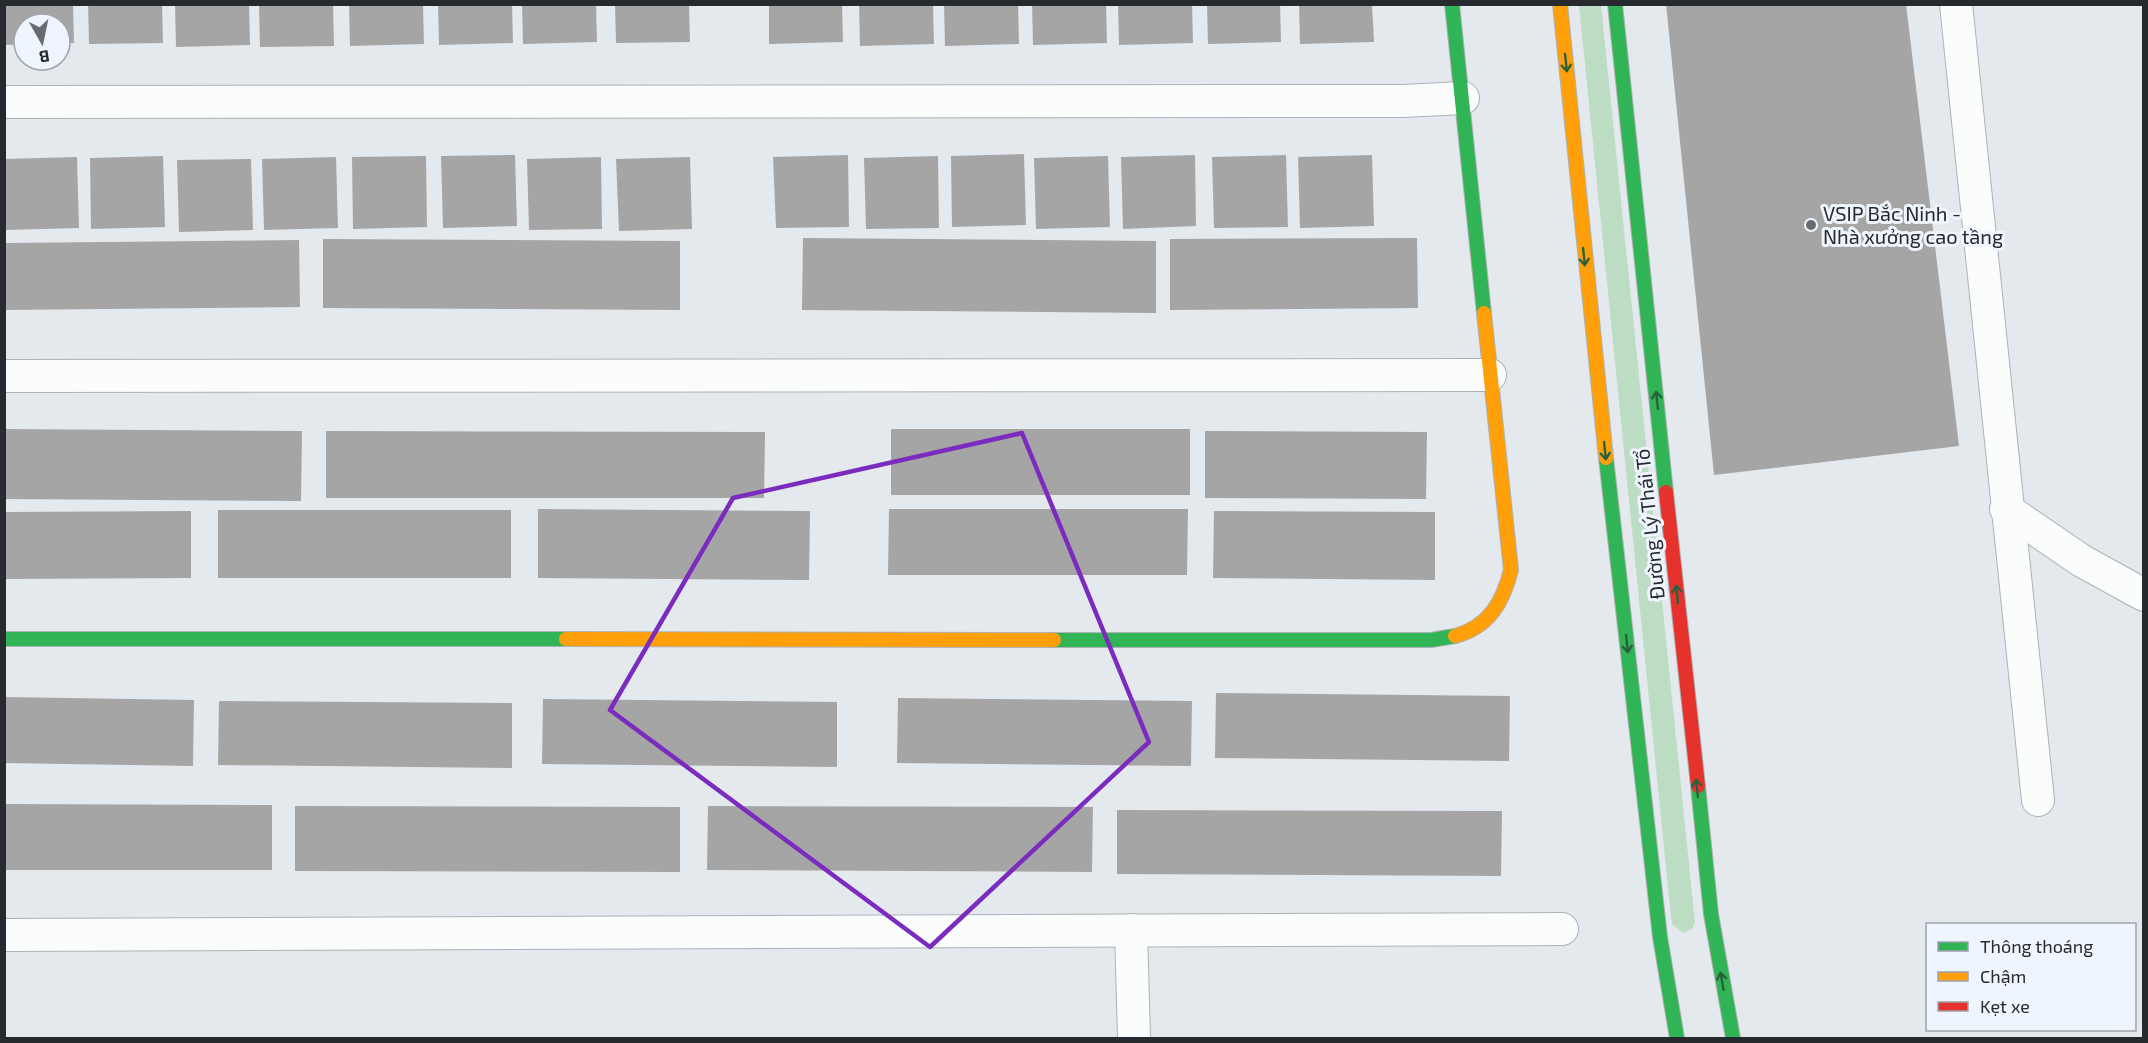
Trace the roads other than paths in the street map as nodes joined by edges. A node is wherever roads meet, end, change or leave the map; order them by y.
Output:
1 (1452, 4) edge
2 (1560, 4) edge
3 (1615, 4) edge
4 (1956, 4) edge
5 (1463, 98) junction
6 (4, 102) edge
7 (1490, 375) junction
8 (4, 376) edge
9 (2006, 509) junction
10 (2144, 596) edge
11 (4, 639) edge
12 (2038, 800) dead end
13 (1562, 929) dead end
14 (1131, 930) junction
15 (4, 934) edge
16 (1134, 1038) edge
17 (1677, 1038) edge
18 (1733, 1038) edge

1 - 5 street
2 -> 17 street, Đường Lý Thái Tổ
18 -> 3 street, Đường Lý Thái Tổ
4 - 9 street
5 - 6 street
5 - 7 street
7 - 8 street
7 - 11 street
9 - 10 street
9 - 12 street
13 - 14 street
14 - 15 street
14 - 16 street

